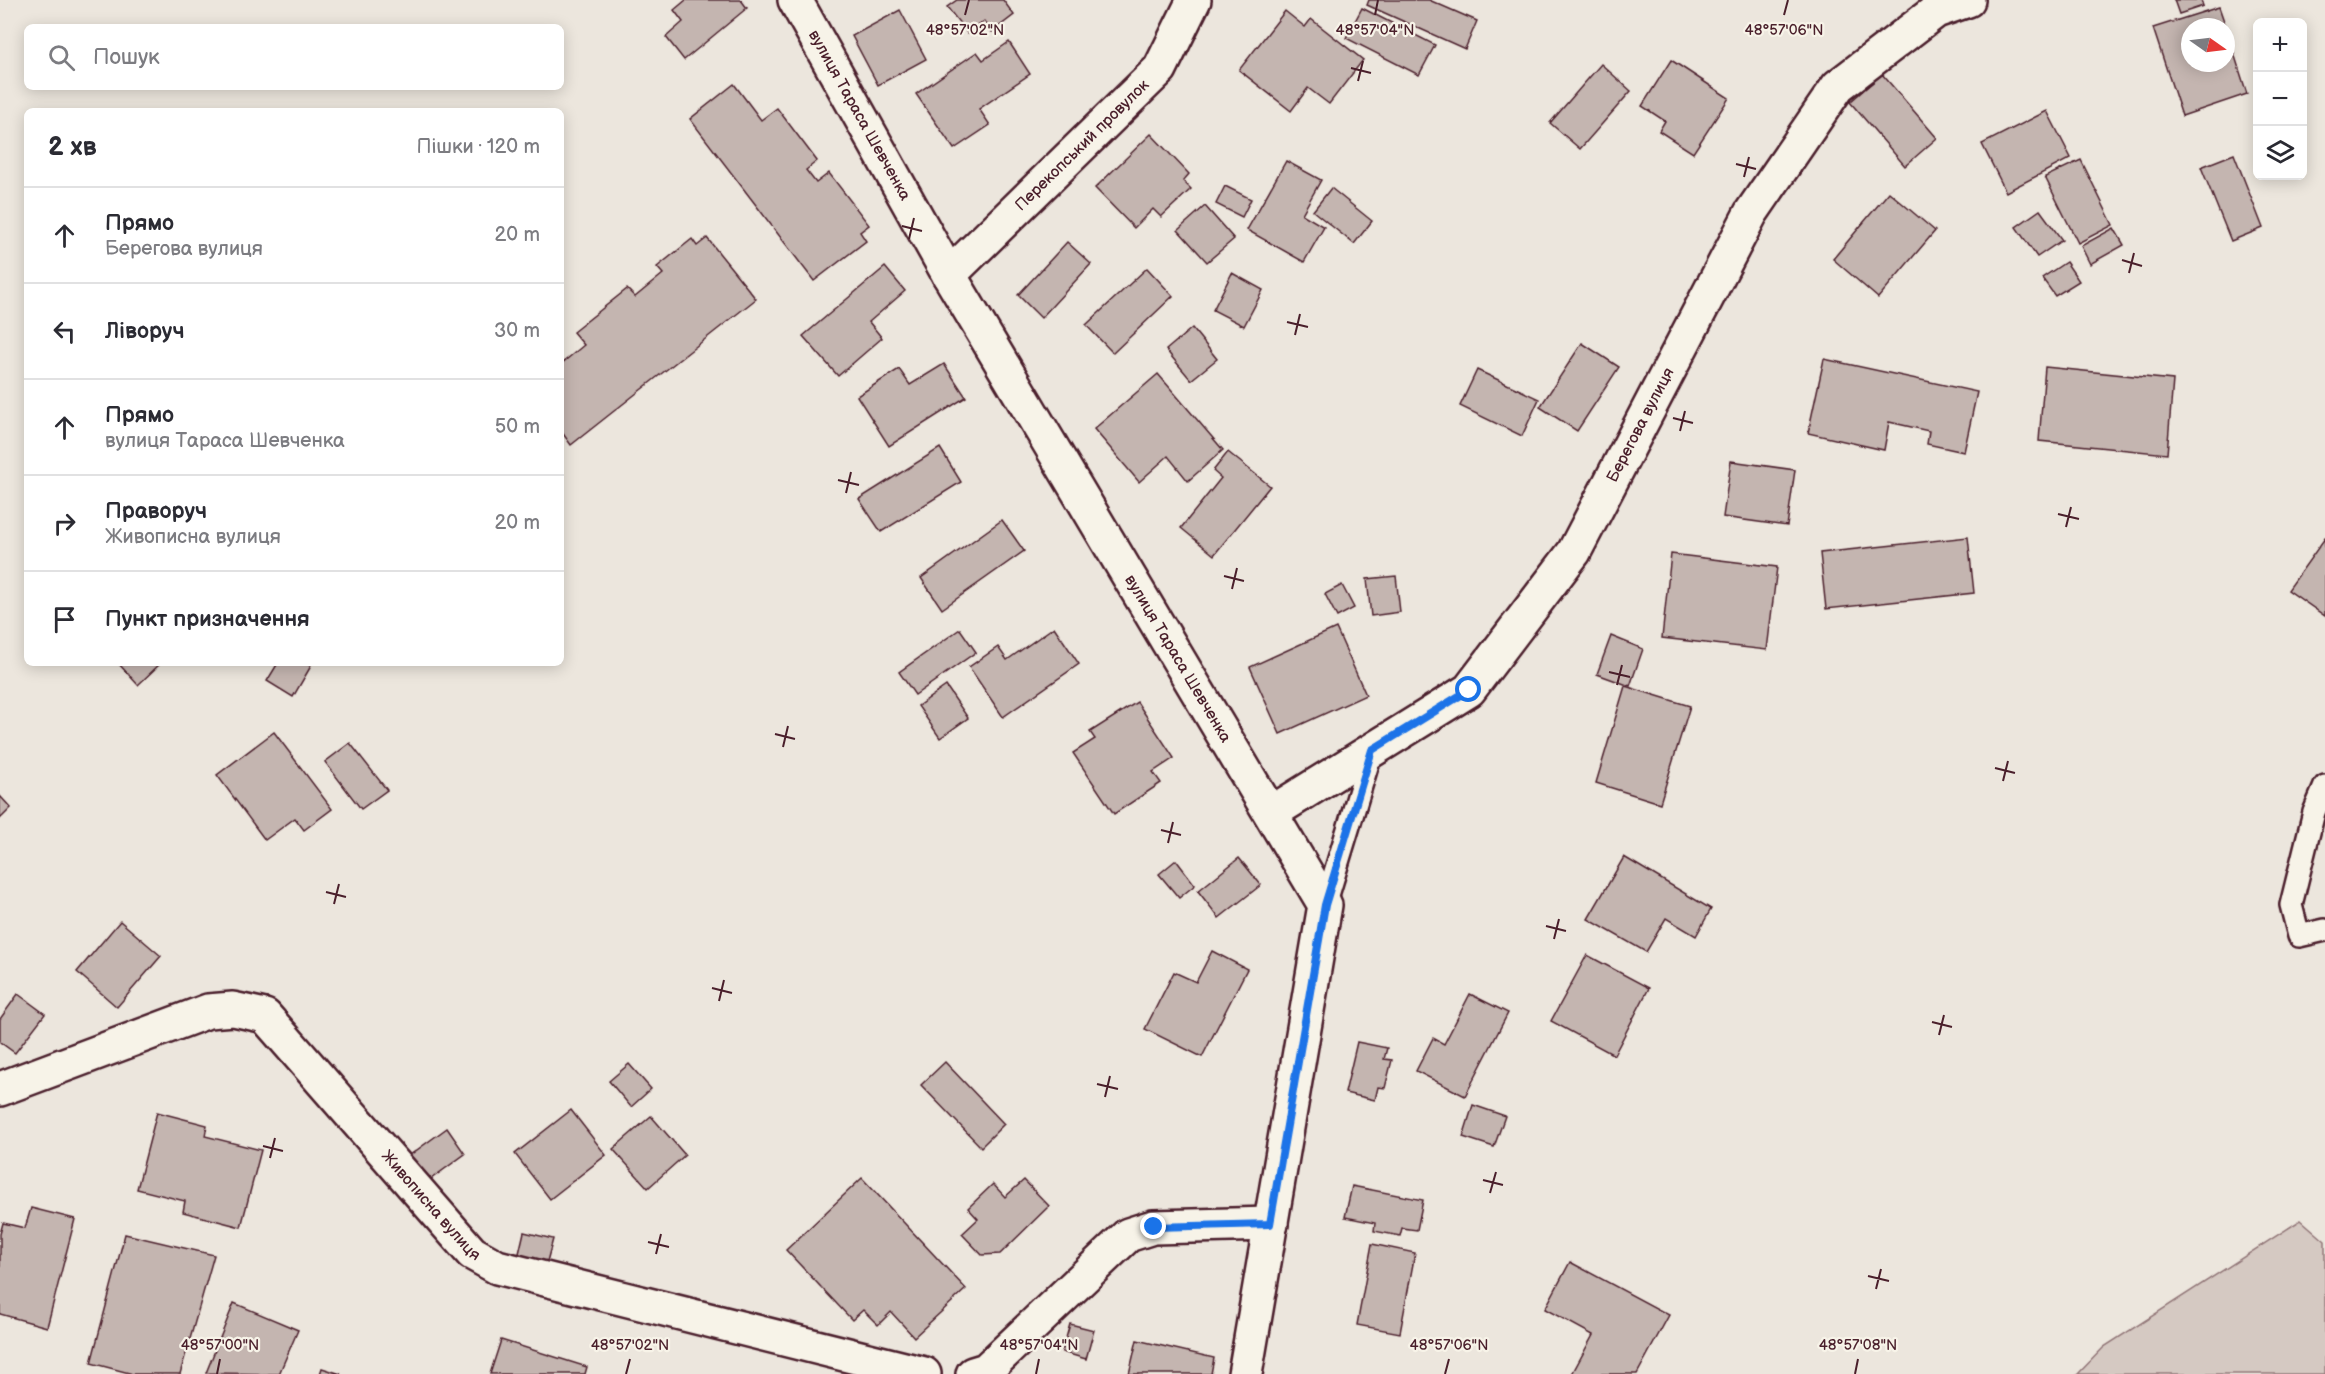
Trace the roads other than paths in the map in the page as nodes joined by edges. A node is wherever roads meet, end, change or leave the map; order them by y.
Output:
1 (795, 0) edge
2 (1194, 0) edge
3 (1968, 0) edge
4 (949, 275) junction
5 (1372, 750) junction
6 (2325, 786) edge
7 (1271, 813) junction
8 (1325, 905) junction
9 (2325, 930) edge
10 (0, 1089) edge
11 (1270, 1224) junction
12 (924, 1374) edge
13 (972, 1374) edge
14 (1245, 1374) edge

1 - 4 street, вулиця Тараса Шевченка
2 - 4 street, Перекопський провулок
3 - 5 street, Берегова вулиця
4 - 7 street, вулиця Тараса Шевченка
5 - 7 street, Берегова вулиця
5 - 8 lane
6 - 9 lane
7 - 8 street, вулиця Тараса Шевченка
8 - 11 street
10 - 12 street, Живописна вулиця
11 - 13 street
11 - 14 street

